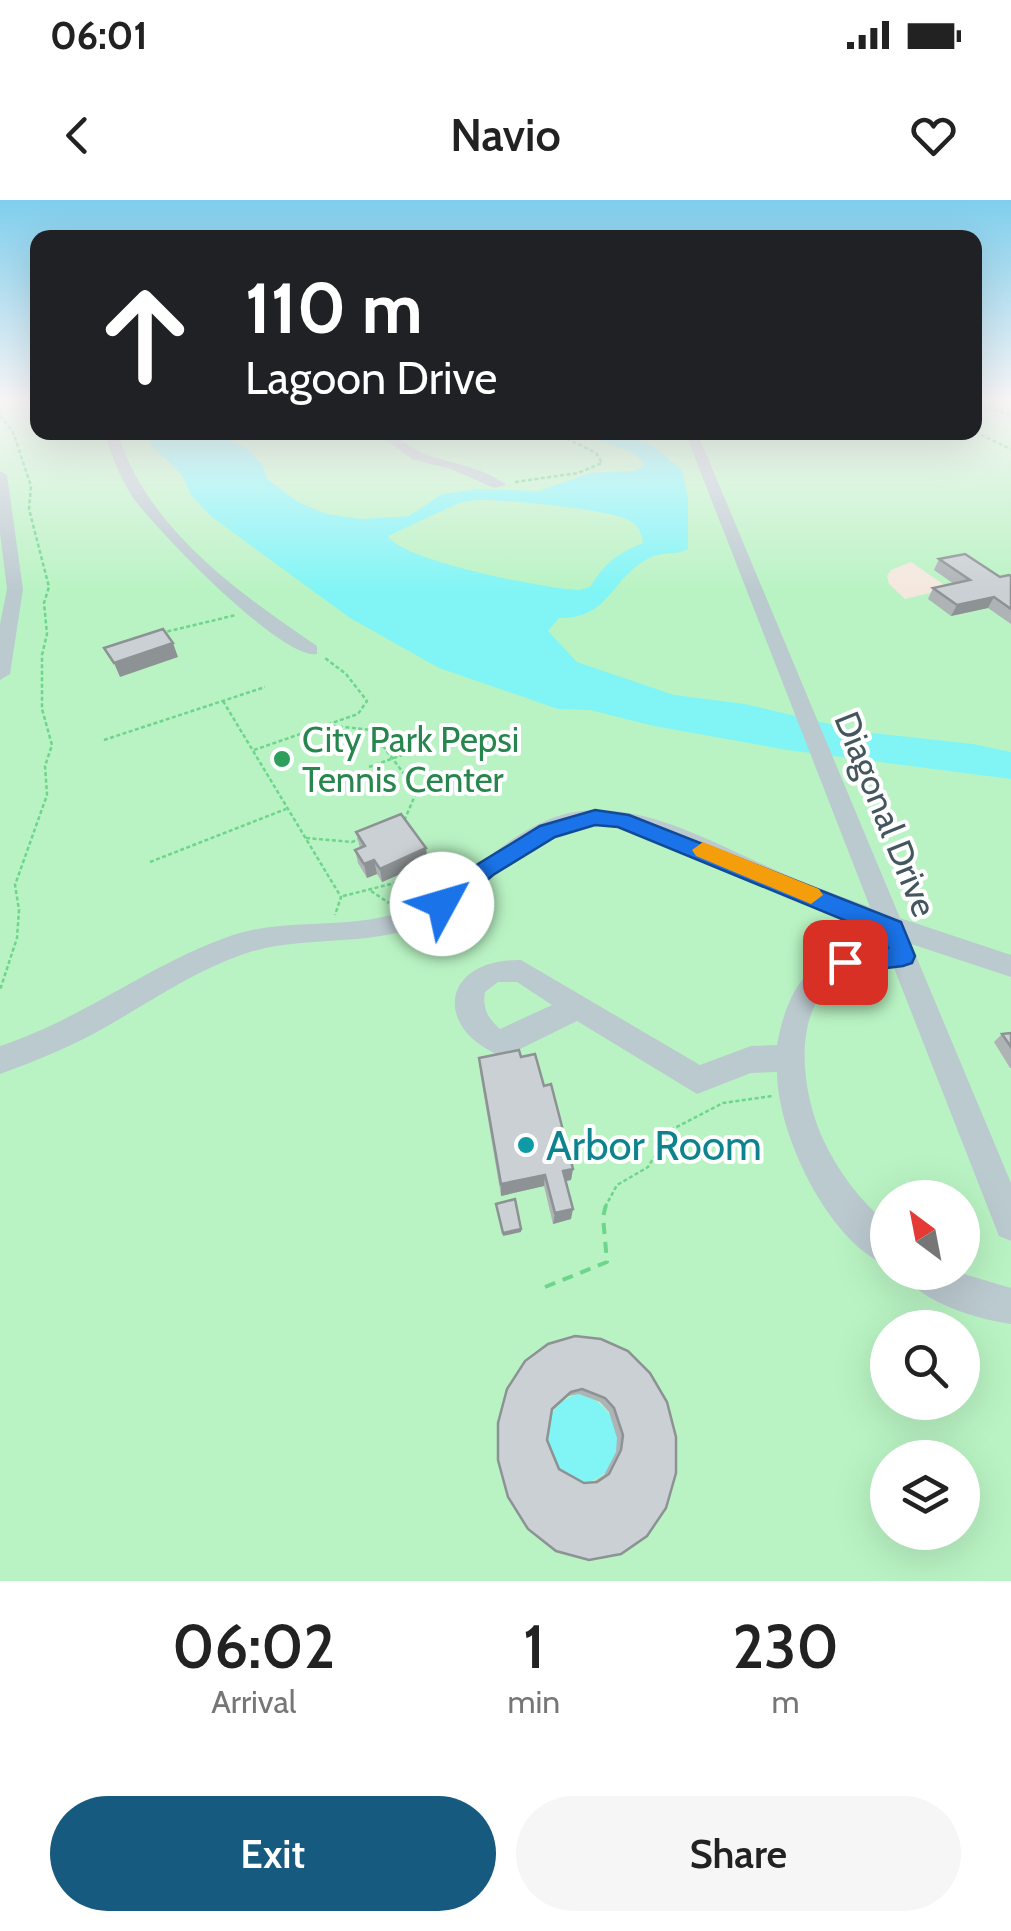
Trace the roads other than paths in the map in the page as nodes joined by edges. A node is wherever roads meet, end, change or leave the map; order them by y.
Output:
1 (123, 463) edge
2 (446, 463) edge
3 (703, 463) edge
4 (0, 475) edge
5 (499, 485) road end
6 (310, 650) road end
7 (0, 674) edge
8 (898, 943) junction
9 (1011, 966) edge
10 (578, 1006) dead end
11 (0, 1060) edge
12 (789, 1060) junction
13 (1011, 1224) edge
14 (870, 1230) edge
15 (952, 1290) edge
16 (1011, 1306) edge

1 - 6 street
2 - 5 street
3 - 8 street, Diagonal Drive
4 - 7 street
8 - 9 street
8 - 11 street
8 - 12 street
8 - 13 street, Diagonal Drive
10 - 12 street
12 - 14 street
15 - 16 street

